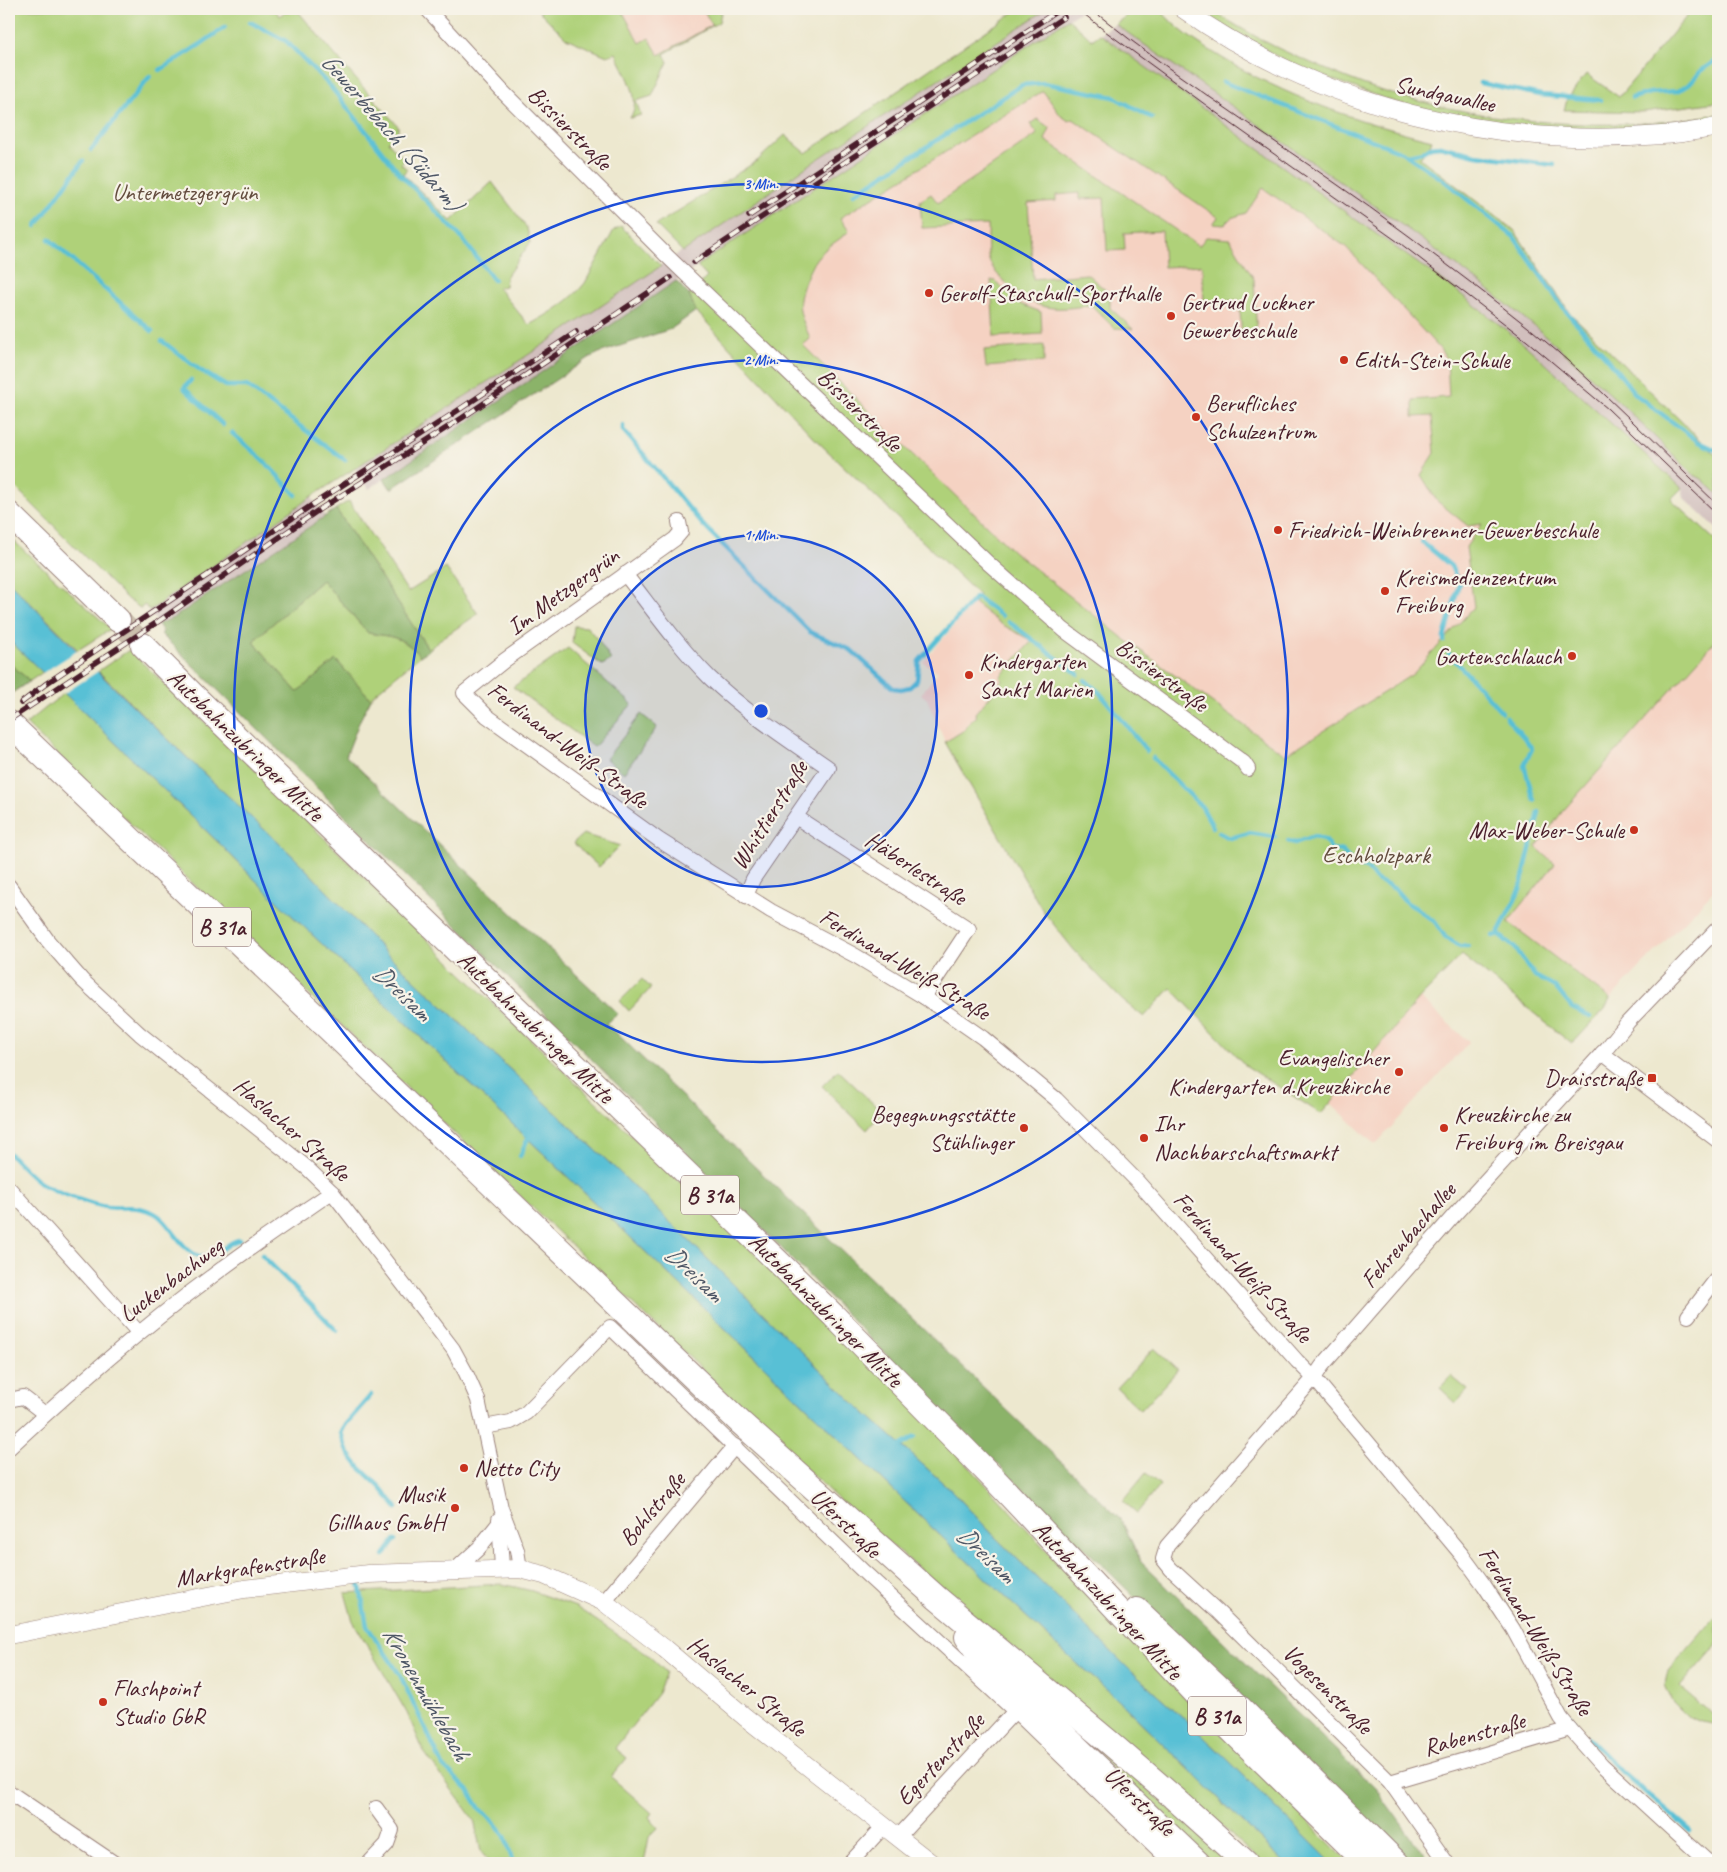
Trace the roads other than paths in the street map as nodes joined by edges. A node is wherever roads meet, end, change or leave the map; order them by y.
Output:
1 (427, 9) edge
2 (1183, 9) edge
3 (1718, 127) edge
4 (9, 514) edge
5 (679, 522) dead end
6 (625, 574) junction
7 (118, 620) tunnel mouth
8 (143, 645) tunnel mouth
9 (464, 692) joint
10 (9, 723) edge
11 (1248, 769) dead end
12 (796, 817) junction
13 (9, 886) edge
14 (746, 896) junction
15 (1718, 928) edge
16 (924, 997) junction
17 (1602, 1053) junction
18 (1718, 1141) edge
19 (9, 1188) edge
20 (332, 1192) junction
21 (1718, 1277) edge
22 (1688, 1316) dead end
23 (138, 1333) junction
24 (1314, 1378) junction
25 (9, 1400) edge
26 (45, 1414) junction
27 (484, 1427) junction
28 (734, 1446) junction
29 (9, 1448) edge
30 (501, 1508) junction
31 (499, 1523) junction
32 (1163, 1559) joint
33 (1073, 1564) junction
34 (502, 1568) junction
35 (520, 1569) junction
36 (455, 1570) junction
37 (937, 1598) junction
38 (604, 1602) junction
39 (9, 1635) edge
40 (1015, 1711) junction
41 (1570, 1729) junction
42 (1390, 1782) junction
43 (9, 1792) edge
44 (376, 1808) dead end
45 (884, 1826) junction
46 (898, 1837) junction
47 (114, 1863) edge
48 (369, 1863) edge
49 (850, 1863) edge
50 (931, 1863) edge
51 (1172, 1863) edge
52 (1198, 1863) edge
53 (1246, 1863) edge
54 (1366, 1863) edge
55 (1397, 1863) edge
56 (1447, 1863) edge
57 (1709, 1863) edge

1 - 11 street, Bissierstraße, bridge
2 - 3 street, Sundgauallee
4 - 7 highway
5 - 6 street, Im Metzgergrün
6 - 9 street, Im Metzgergrün
6 - 12 street, Whittierstraße
8 - 33 highway, Autobahnzubringer Mitte / B 31a
9 - 14 street, Ferdinand-Weiß-Straße
10 - 37 highway, B 31a
12 - 14 street, Whittierstraße
12 - 16 street, Häberlestraße
13 - 20 street, Haslacher Straße
14 - 16 street, Ferdinand-Weiß-Straße
15 - 17 street, Fehrenbachallee
16 - 24 street, Ferdinand-Weiß-Straße
17 - 18 street
17 - 24 street, Fehrenbachallee
19 - 23 street
20 - 23 street, Luckenbachweg
20 - 27 street, Haslacher Straße
21 - 22 street
23 - 26 street, Luckenbachweg
24 - 32 street, Fehrenbachallee
24 - 41 street, Ferdinand-Weiß-Straße
25 - 26 street
26 - 29 street, Luckenbachweg
27 - 28 street, Uferstraße
27 - 30 street, Haslacher Straße
28 - 38 street, Bohlstraße
28 - 40 street, Uferstraße
30 - 31 street, Haslacher Straße
30 - 35 street, Haslacher Straße
31 - 34 street, Haslacher Straße
31 - 36 street
32 - 42 street, Vogesenstraße
33 - 54 highway, Autobahnzubringer Mitte / B 31a
33 - 55 highway
34 - 35 street, Haslacher Straße
34 - 36 street, Markgrafenstraße
35 - 38 street, Haslacher Straße
36 - 39 street, Markgrafenstraße
37 - 52 highway
37 - 53 highway, B 31a
38 - 45 street, Haslacher Straße
40 - 46 street, Egertenstraße
40 - 51 street, Uferstraße
41 - 42 street, Rabenstraße
41 - 57 street, Ferdinand-Weiß-Straße
42 - 56 street, Vogesenstraße
43 - 47 street
44 - 48 street
45 - 46 street, Haslacher Straße
45 - 49 street, Egertenstraße
46 - 50 street, Haslacher Straße

